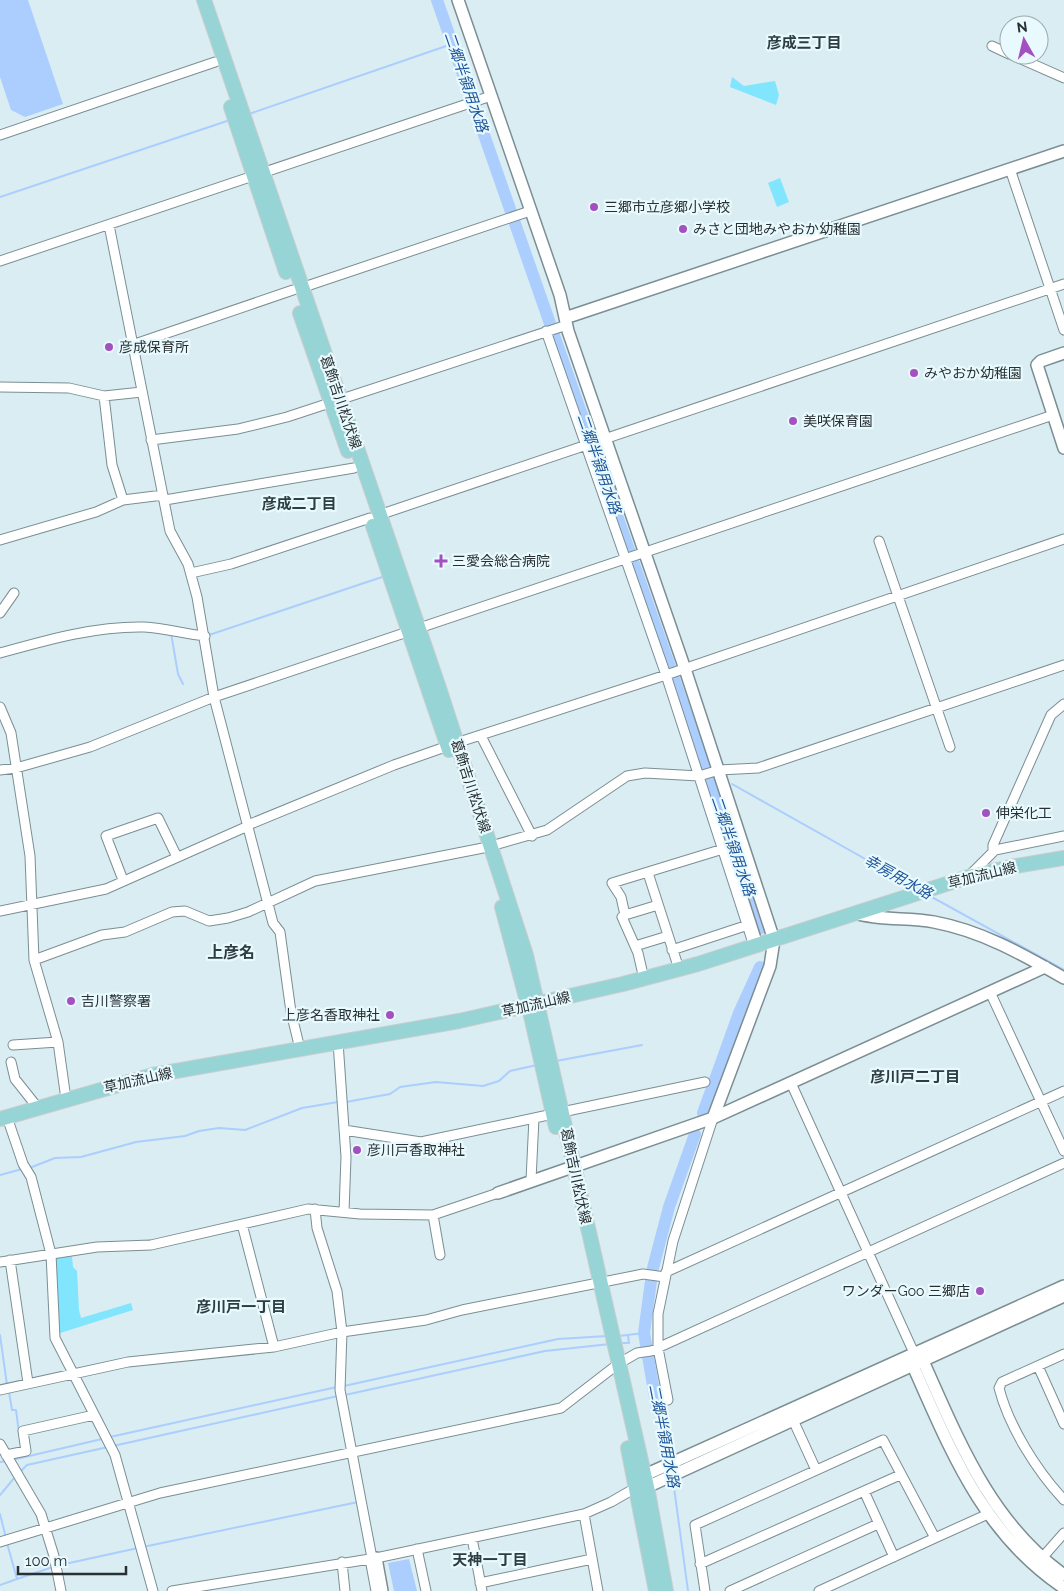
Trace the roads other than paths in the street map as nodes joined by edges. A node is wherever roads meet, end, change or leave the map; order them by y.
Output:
1 (194, 0) edge
2 (204, 0) edge
3 (458, 0) edge
4 (992, 46) dead end
5 (999, 49) edge
6 (215, 62) junction
7 (1035, 65) edge
8 (1064, 78) edge
9 (481, 99) junction
10 (0, 134) edge
11 (1064, 151) edge
12 (1010, 169) junction
13 (258, 174) junction
14 (530, 211) junction
15 (109, 225) junction
16 (0, 261) edge
17 (1064, 284) edge
18 (1050, 288) junction
19 (297, 289) junction
20 (558, 326) junction
21 (1064, 330) edge
22 (132, 345) junction
23 (1064, 353) edge
24 (0, 387) edge
25 (142, 392) junction
26 (104, 396) junction
27 (335, 402) junction
28 (1053, 415) junction
29 (151, 440) junction
30 (595, 442) junction
31 (1064, 448) edge
32 (354, 468) junction
33 (164, 497) junction
34 (123, 500) junction
35 (374, 516) junction
36 (1064, 539) edge
37 (0, 540) edge
38 (879, 541) dead end
39 (633, 556) junction
40 (191, 573) junction
41 (14, 593) dead end
42 (898, 595) junction
43 (0, 613) edge
44 (413, 630) junction
45 (205, 636) junction
46 (0, 653) edge
47 (1064, 664) edge
48 (674, 671) junction
49 (214, 697) junction
50 (1064, 704) edge
51 (0, 707) edge
52 (936, 708) junction
53 (481, 736) junction
54 (452, 744) junction
55 (950, 747) dead end
56 (16, 768) junction
57 (0, 770) edge
58 (715, 771) junction
59 (699, 776) junction
60 (248, 826) junction
61 (532, 836) junction
62 (1064, 836) edge
63 (487, 847) junction
64 (723, 849) junction
65 (993, 852) junction
66 (177, 857) junction
67 (1064, 858) edge
68 (648, 873) junction
69 (968, 877) junction
70 (738, 878) dead end
71 (123, 880) junction
72 (268, 903) junction
73 (32, 904) junction
74 (658, 905) junction
75 (0, 911) edge
76 (855, 913) junction
77 (626, 915) junction
78 (748, 926) junction
79 (668, 936) junction
80 (774, 940) junction
81 (756, 942) junction
82 (635, 946) junction
83 (672, 950) junction
84 (34, 960) junction
85 (1045, 967) junction
86 (679, 970) junction
87 (1064, 978) edge
88 (644, 979) junction
89 (990, 992) junction
90 (534, 1004) junction
91 (58, 1042) junction
92 (338, 1042) junction
93 (13, 1045) dead end
94 (300, 1049) junction
95 (11, 1062) dead end
96 (705, 1082) dead end
97 (791, 1082) junction
98 (1064, 1091) edge
99 (66, 1099) junction
100 (1042, 1101) junction
101 (38, 1108) junction
102 (558, 1113) junction
103 (3, 1118) edge
104 (534, 1118) junction
105 (714, 1118) junction
106 (344, 1130) junction
107 (1064, 1151) edge
108 (1064, 1163) edge
109 (570, 1167) junction
110 (532, 1180) junction
111 (498, 1193) joint
112 (841, 1193) junction
113 (314, 1209) junction
114 (344, 1212) junction
115 (433, 1215) junction
116 (242, 1224) junction
117 (867, 1252) junction
118 (51, 1254) junction
119 (440, 1255) dead end
120 (10, 1260) junction
121 (0, 1262) edge
122 (666, 1274) junction
123 (596, 1283) junction
124 (1064, 1286) edge
125 (1064, 1296) edge
126 (342, 1332) junction
127 (274, 1347) junction
128 (654, 1350) junction
129 (914, 1353) junction
130 (1064, 1354) edge
131 (918, 1363) junction
132 (1038, 1366) junction
133 (615, 1367) junction
134 (74, 1374) junction
135 (28, 1383) junction
136 (0, 1390) edge
137 (668, 1400) dead end
138 (1060, 1408) edge
139 (94, 1415) junction
140 (793, 1420) junction
141 (1064, 1424) edge
142 (0, 1444) edge
143 (351, 1453) junction
144 (6, 1455) junction
145 (816, 1470) junction
146 (900, 1475) junction
147 (643, 1483) junction
148 (1060, 1490) edge
149 (864, 1491) junction
150 (1064, 1500) edge
151 (129, 1502) junction
152 (584, 1514) junction
153 (988, 1514) junction
154 (878, 1524) junction
155 (46, 1529) junction
156 (1064, 1533) edge
157 (472, 1538) junction
158 (935, 1538) junction
159 (0, 1542) edge
160 (417, 1549) junction
161 (894, 1557) junction
162 (373, 1558) junction
163 (1042, 1558) junction
164 (592, 1559) junction
165 (342, 1562) junction
166 (700, 1564) junction
167 (1064, 1575) edge
168 (481, 1587) edge
169 (1064, 1588) edge
170 (198, 1589) edge
171 (61, 1591) edge
172 (153, 1591) edge
173 (172, 1591) edge
174 (345, 1591) edge
175 (376, 1591) edge
176 (382, 1591) edge
177 (426, 1591) edge
178 (598, 1591) edge
179 (656, 1591) edge
180 (666, 1591) edge
181 (704, 1591) edge
182 (730, 1591) edge
183 (819, 1591) edge

1 - 6 main road, 葛飾吉川松伏線
2 - 13 main road, 葛飾吉川松伏線
3 - 9 street
4 - 5 street
6 - 10 street
6 - 13 main road, 葛飾吉川松伏線
7 - 8 street
9 - 13 street
9 - 14 street
11 - 12 street
12 - 18 street
12 - 20 street
13 - 15 street
13 - 19 main road, 葛飾吉川松伏線
14 - 19 street
14 - 20 street
15 - 16 street
15 - 22 street
17 - 18 street
18 - 21 street
18 - 30 street
19 - 22 street
19 - 27 main road, 葛飾吉川松伏線
20 - 27 street
20 - 30 street
20 - 30 street
22 - 25 street
23 - 28 street
24 - 26 street
25 - 26 street
25 - 29 street
26 - 34 street
27 - 29 street
27 - 32 main road, 葛飾吉川松伏線
27 - 35 main road, 葛飾吉川松伏線
28 - 31 street
28 - 39 street
29 - 33 street
30 - 35 street
30 - 39 street
30 - 39 street
32 - 33 street
32 - 35 main road, 葛飾吉川松伏線
33 - 34 street
33 - 40 street
34 - 37 street
35 - 40 street
35 - 44 main road, 葛飾吉川松伏線
36 - 42 street
38 - 42 street
39 - 44 street
39 - 48 street
39 - 48 street
40 - 45 street
41 - 43 street
42 - 48 street
42 - 52 street
44 - 49 street
44 - 54 main road, 葛飾吉川松伏線
45 - 46 street
45 - 49 street
47 - 52 street
48 - 53 street
48 - 58 street
48 - 59 street
49 - 56 street
49 - 60 street
50 - 65 street
51 - 56 street
52 - 55 street
52 - 58 street
53 - 54 street
53 - 61 street
54 - 60 street
54 - 63 main road, 葛飾吉川松伏線
56 - 57 street
56 - 73 street
58 - 59 street
58 - 80 street
59 - 61 street
59 - 64 street
60 - 66 street
60 - 72 street
61 - 63 street
62 - 65 street
63 - 72 street
63 - 90 main road, 葛飾吉川松伏線
64 - 68 street
64 - 78 street
65 - 69 street
66 - 71 street
66 - 71 street
67 - 69 main road, 草加流山線
68 - 74 street
68 - 77 street
69 - 76 main road, 草加流山線
70 - 81 street
71 - 73 street
72 - 84 street
72 - 94 street
73 - 75 street
73 - 84 street
74 - 77 street
74 - 79 street
76 - 80 main road, 草加流山線
76 - 85 street
77 - 82 street
78 - 81 street
78 - 83 street
79 - 82 street
79 - 83 street
80 - 81 main road, 草加流山線
80 - 105 street
81 - 86 main road, 草加流山線
82 - 88 street
83 - 86 street
84 - 91 street
85 - 87 street
85 - 89 street
86 - 88 main road, 草加流山線
88 - 90 main road, 草加流山線
89 - 97 street
89 - 100 street
90 - 92 main road, 草加流山線
90 - 102 main road, 葛飾吉川松伏線
91 - 93 street
91 - 99 street
92 - 94 main road, 草加流山線
92 - 106 street
94 - 99 main road, 草加流山線
95 - 101 street
96 - 102 street
97 - 105 street
97 - 112 street
98 - 100 street
99 - 101 main road, 草加流山線
100 - 107 street
100 - 112 street
101 - 103 main road, 草加流山線
102 - 104 street
102 - 109 main road, 葛飾吉川松伏線
103 - 118 street
104 - 106 street
104 - 110 street
105 - 109 street
105 - 122 street
106 - 114 street
108 - 117 street
109 - 110 street
109 - 123 main road, 葛飾吉川松伏線
110 - 111 street
111 - 115 street
112 - 117 street
112 - 122 street
113 - 114 street
113 - 116 street
113 - 126 street
114 - 115 street
115 - 119 street
116 - 118 street
116 - 127 street
117 - 128 street
117 - 129 street
118 - 120 street
118 - 134 street
120 - 121 street
120 - 135 street
122 - 123 street
122 - 128 street
123 - 126 street
123 - 133 main road, 葛飾吉川松伏線
124 - 129 street
125 - 131 street
126 - 127 street
126 - 143 street
127 - 134 street
128 - 133 street
128 - 137 street
129 - 131 street
129 - 147 street
130 - 132 street
131 - 140 street
131 - 153 street
131 - 163 street
132 - 138 street
132 - 148 street
133 - 143 street
133 - 147 main road, 葛飾吉川松伏線
134 - 135 street
134 - 139 street
135 - 136 street
138 - 141 street
139 - 144 street
139 - 151 street
140 - 145 street
140 - 147 street
142 - 144 street
143 - 151 street
143 - 162 street
144 - 155 street
145 - 146 street
145 - 166 street
146 - 149 street
146 - 158 street
147 - 152 street
147 - 179 main road, 葛飾吉川松伏線
147 - 180 main road, 葛飾吉川松伏線
148 - 150 street
149 - 154 street
149 - 166 street
151 - 155 street
151 - 172 street
152 - 157 street
152 - 164 street
153 - 158 street
153 - 169 street
154 - 161 street
154 - 182 street
155 - 159 street
155 - 171 street
156 - 163 street
157 - 160 street
157 - 168 street
158 - 161 street
160 - 162 street
160 - 177 street
161 - 183 street
162 - 165 street
162 - 175 street
162 - 176 street
163 - 167 street
164 - 168 street
164 - 178 street
165 - 170 street
165 - 174 street
166 - 181 street
170 - 173 street

